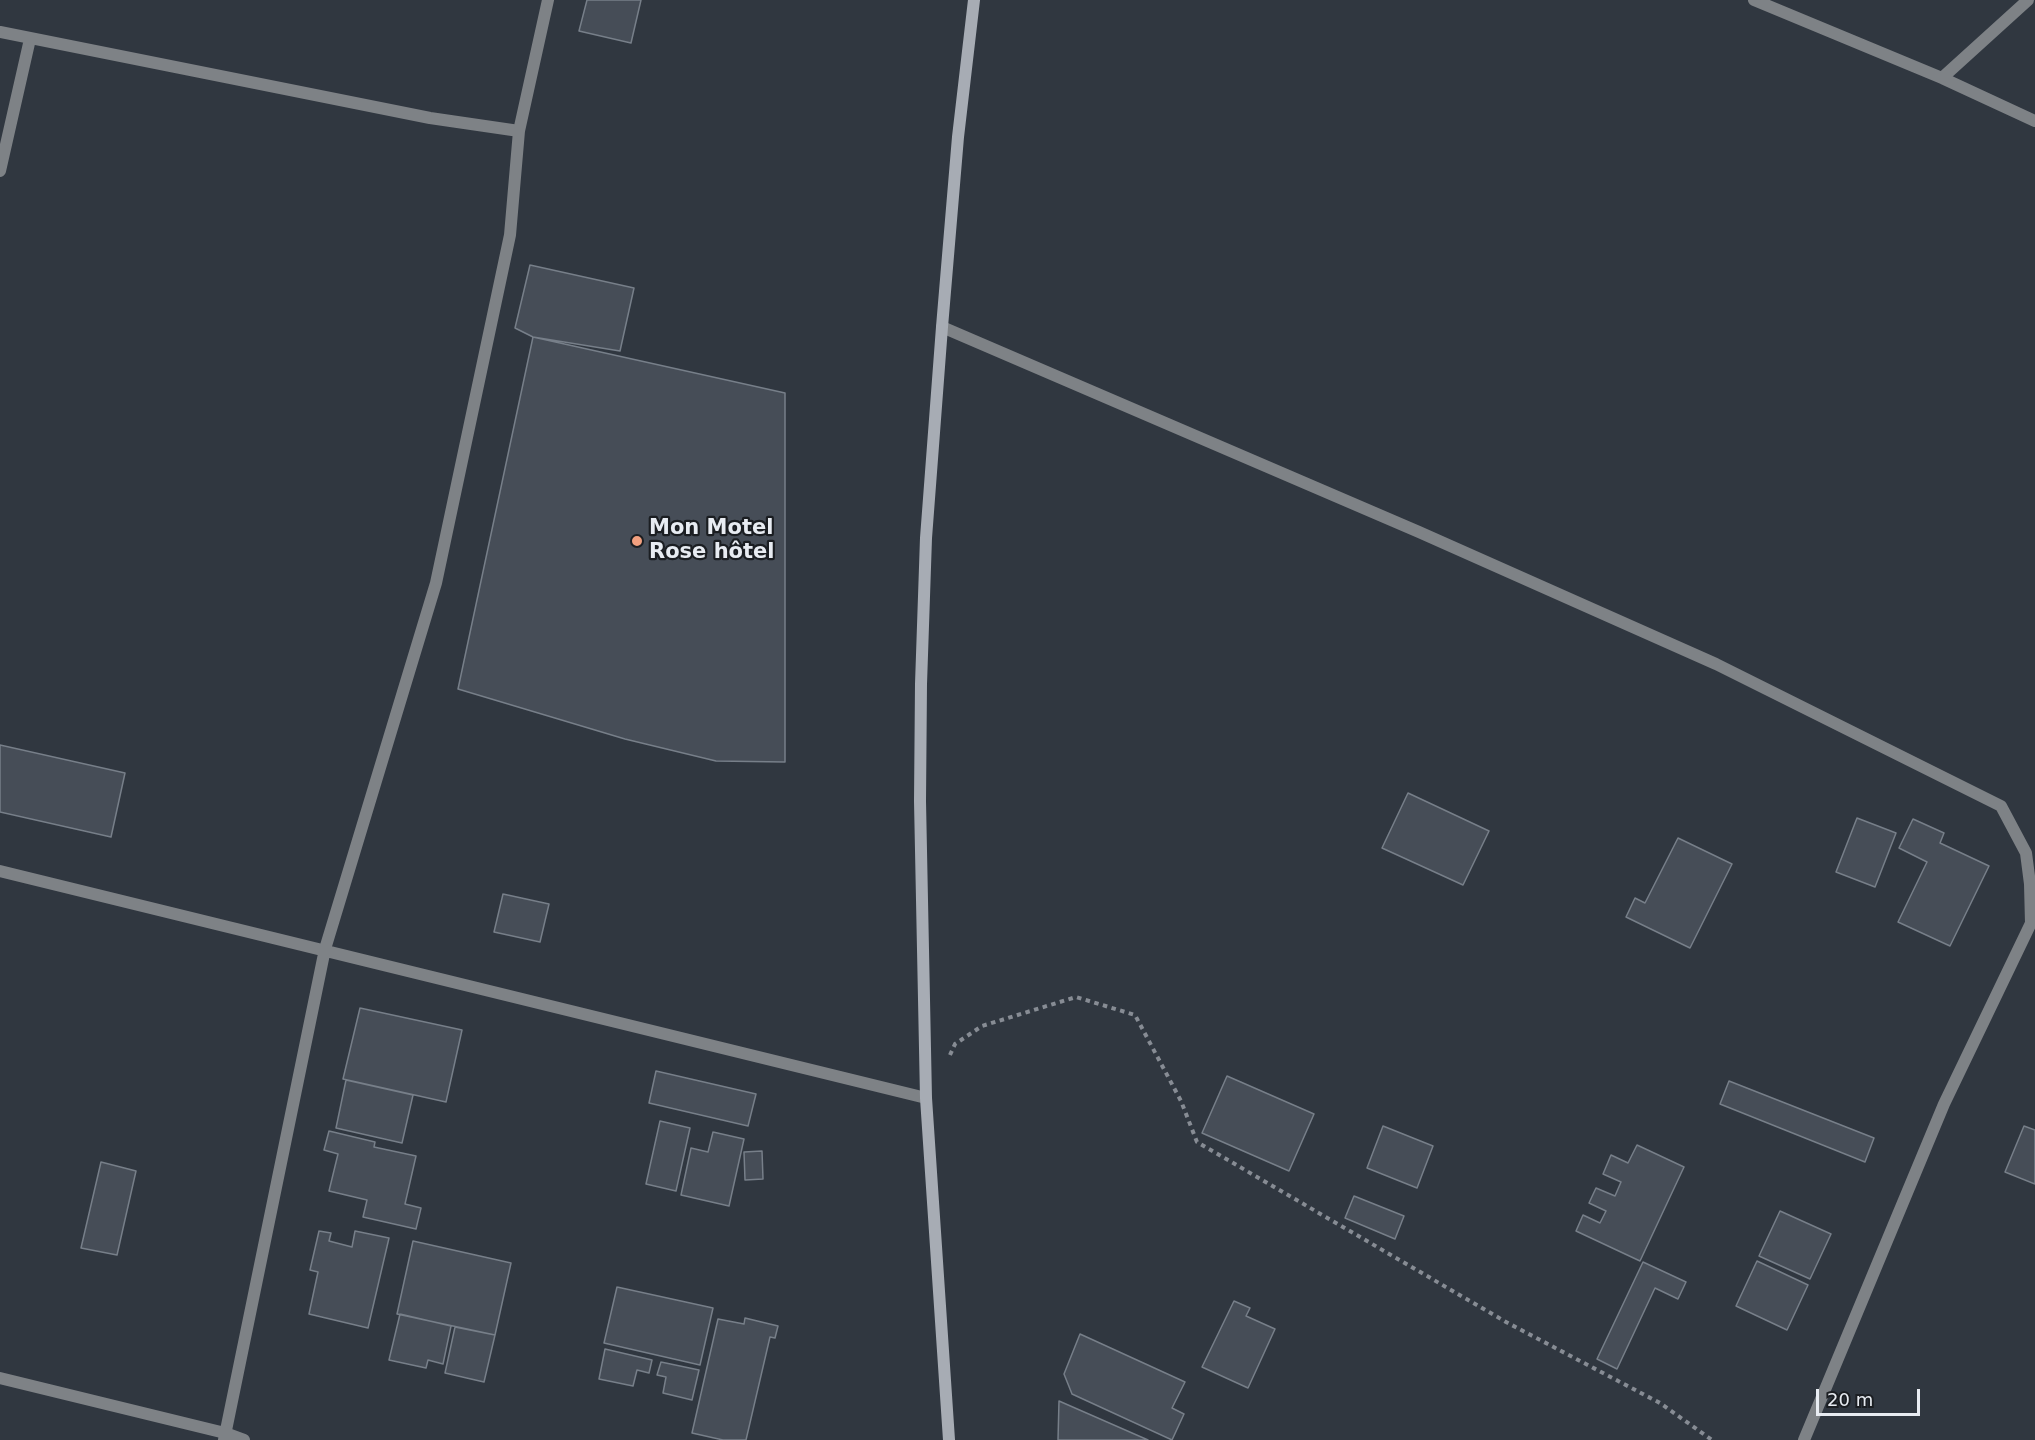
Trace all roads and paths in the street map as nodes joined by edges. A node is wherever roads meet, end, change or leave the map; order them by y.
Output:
1 (548, 0) edge
2 (974, 0) edge
3 (1754, 0) edge
4 (2028, 0) edge
5 (0, 32) edge
6 (30, 39) junction
7 (1942, 78) junction
8 (2035, 121) edge
9 (519, 131) junction
10 (0, 171) edge
11 (942, 327) junction
12 (0, 871) edge
13 (2033, 923) edge
14 (325, 950) junction
15 (946, 1062) dead end
16 (926, 1098) junction
17 (0, 1378) edge
18 (225, 1436) edge
19 (244, 1440) edge
20 (949, 1440) edge
21 (1712, 1440) edge
22 (1804, 1440) edge

1 - 9 street
2 - 11 main road
3 - 7 street
4 - 7 street
5 - 6 street
6 - 9 street
6 - 10 street
7 - 8 street
9 - 14 street
11 - 13 street
11 - 16 main road
12 - 14 street
13 - 22 street
14 - 16 street
14 - 18 street
15 - 21 path
16 - 20 main road
17 - 18 street
18 - 19 street

